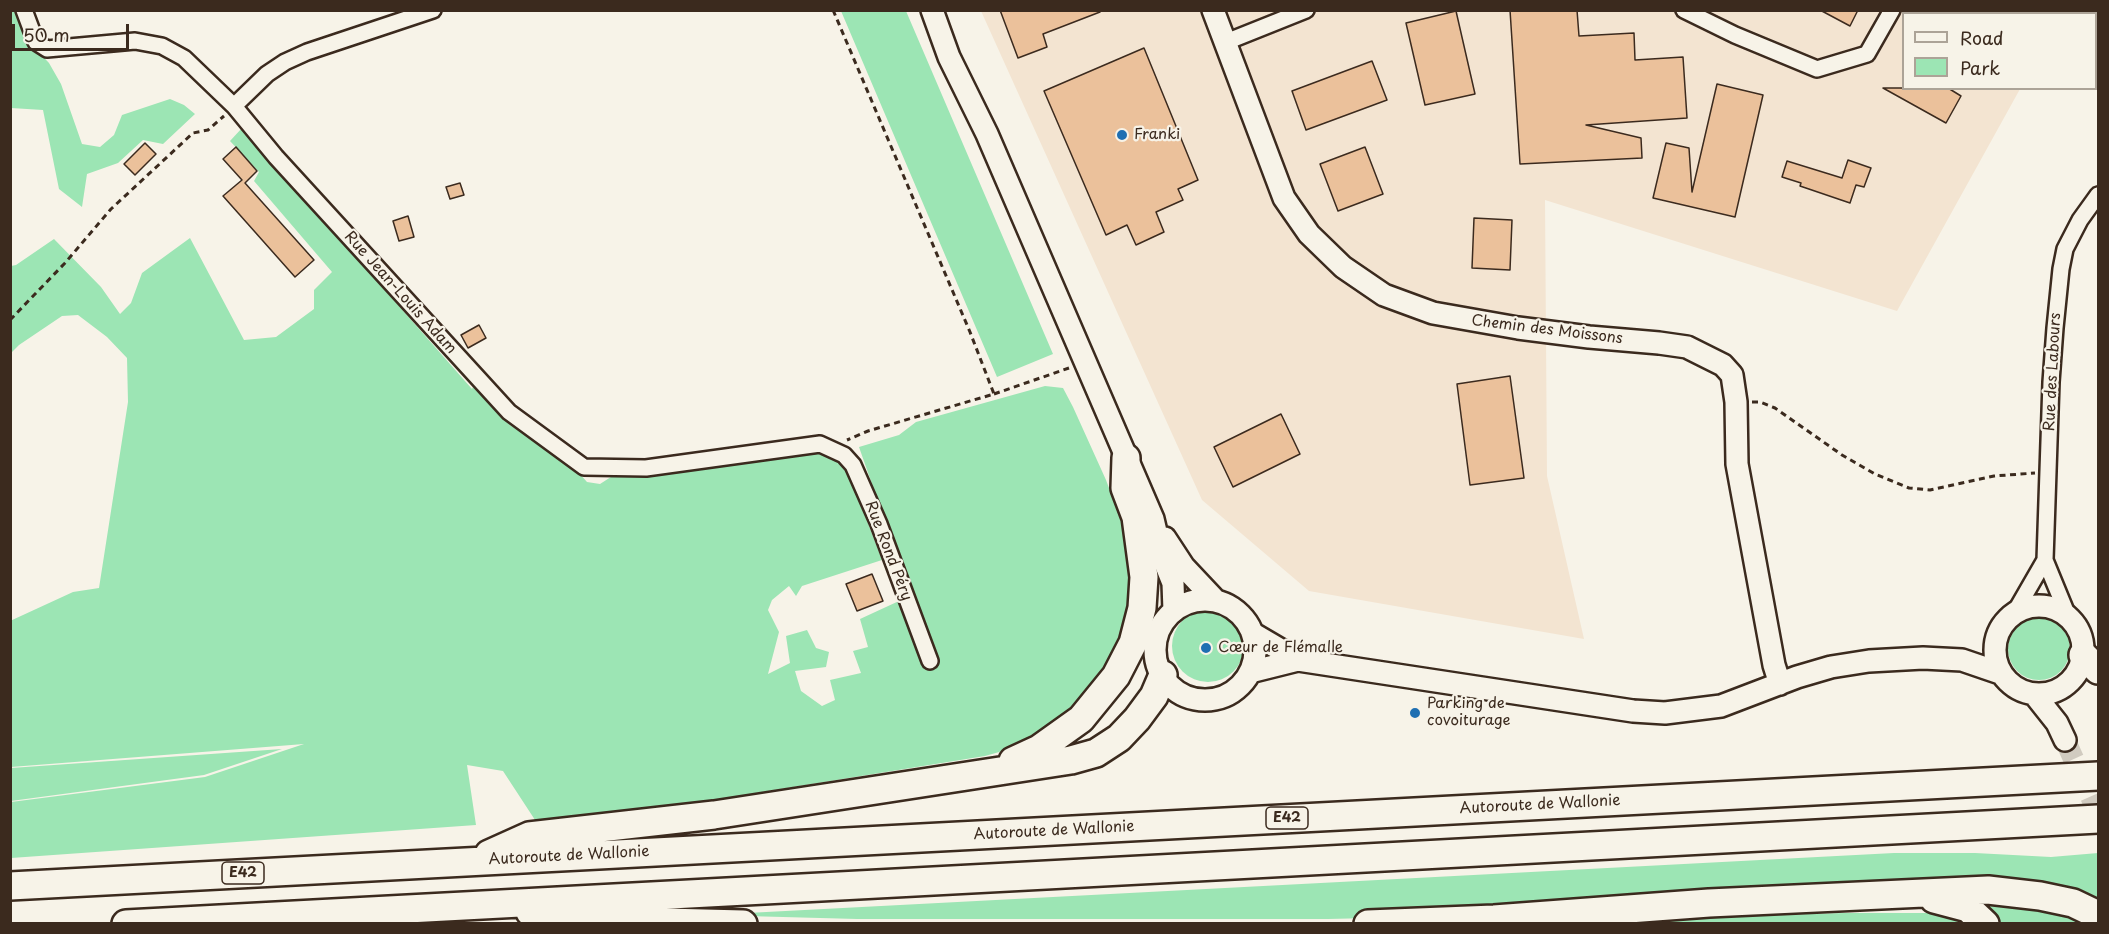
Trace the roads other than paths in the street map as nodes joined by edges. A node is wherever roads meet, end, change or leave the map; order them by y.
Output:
1 (24, 10) edge
2 (434, 10) edge
3 (932, 10) edge
4 (1213, 10) edge
5 (1306, 10) edge
6 (1684, 10) edge
7 (1892, 10) edge
8 (1226, 42) junction
9 (234, 106) junction
10 (2098, 195) edge
11 (835, 450) joint
12 (1126, 458) junction
13 (1153, 519) junction
14 (2045, 560) junction
15 (1216, 601) junction
16 (1174, 611) junction
17 (2015, 612) junction
18 (2068, 616) junction
19 (1252, 633) junction
20 (1997, 633) junction
21 (1298, 660) junction
22 (1962, 660) junction
23 (930, 661) dead end
24 (2091, 662) edge
25 (1250, 672) junction
26 (2000, 673) junction
27 (1163, 675) junction
28 (1780, 684) junction
29 (2061, 689) junction
30 (2034, 694) junction
31 (967, 776) junction
32 (2098, 776) edge
33 (2098, 819) edge
34 (475, 861) junction
35 (10, 886) edge
36 (1907, 893) junction
37 (510, 903) junction
38 (2098, 915) edge
39 (126, 924) edge
40 (743, 924) edge
41 (1368, 924) edge
42 (1985, 924) edge

1 - 9 street, Rue Jean-Louis Adam
2 - 9 street
3 - 12 street
4 - 8 street, Chemin des Moissons
5 - 8 street
6 - 7 street
8 - 28 street, Chemin des Moissons
9 - 11 street, Rue Jean-Louis Adam
10 - 14 street, Rue des Labours
11 - 23 street, Rue Rond Péry
12 - 13 street
12 - 31 highway
13 - 15 street
13 - 16 street
14 - 17 street, Rue des Labours
14 - 18 street, Rue des Labours
15 - 16 street
15 - 19 street
16 - 27 street
17 - 18 street
17 - 20 street
18 - 24 street
19 - 21 street
19 - 25 street
20 - 22 street
20 - 26 street
21 - 25 street
21 - 28 street
22 - 26 street
22 - 28 street
24 - 29 street
25 - 27 street
26 - 30 street
27 - 31 highway
29 - 30 street
29 - 30 street
31 - 34 highway
32 - 34 highway, Autoroute de Wallonie / E42
33 - 37 highway
34 - 35 highway, Autoroute de Wallonie / E42
36 - 38 highway
36 - 41 highway
36 - 42 highway
37 - 39 highway
37 - 40 highway

